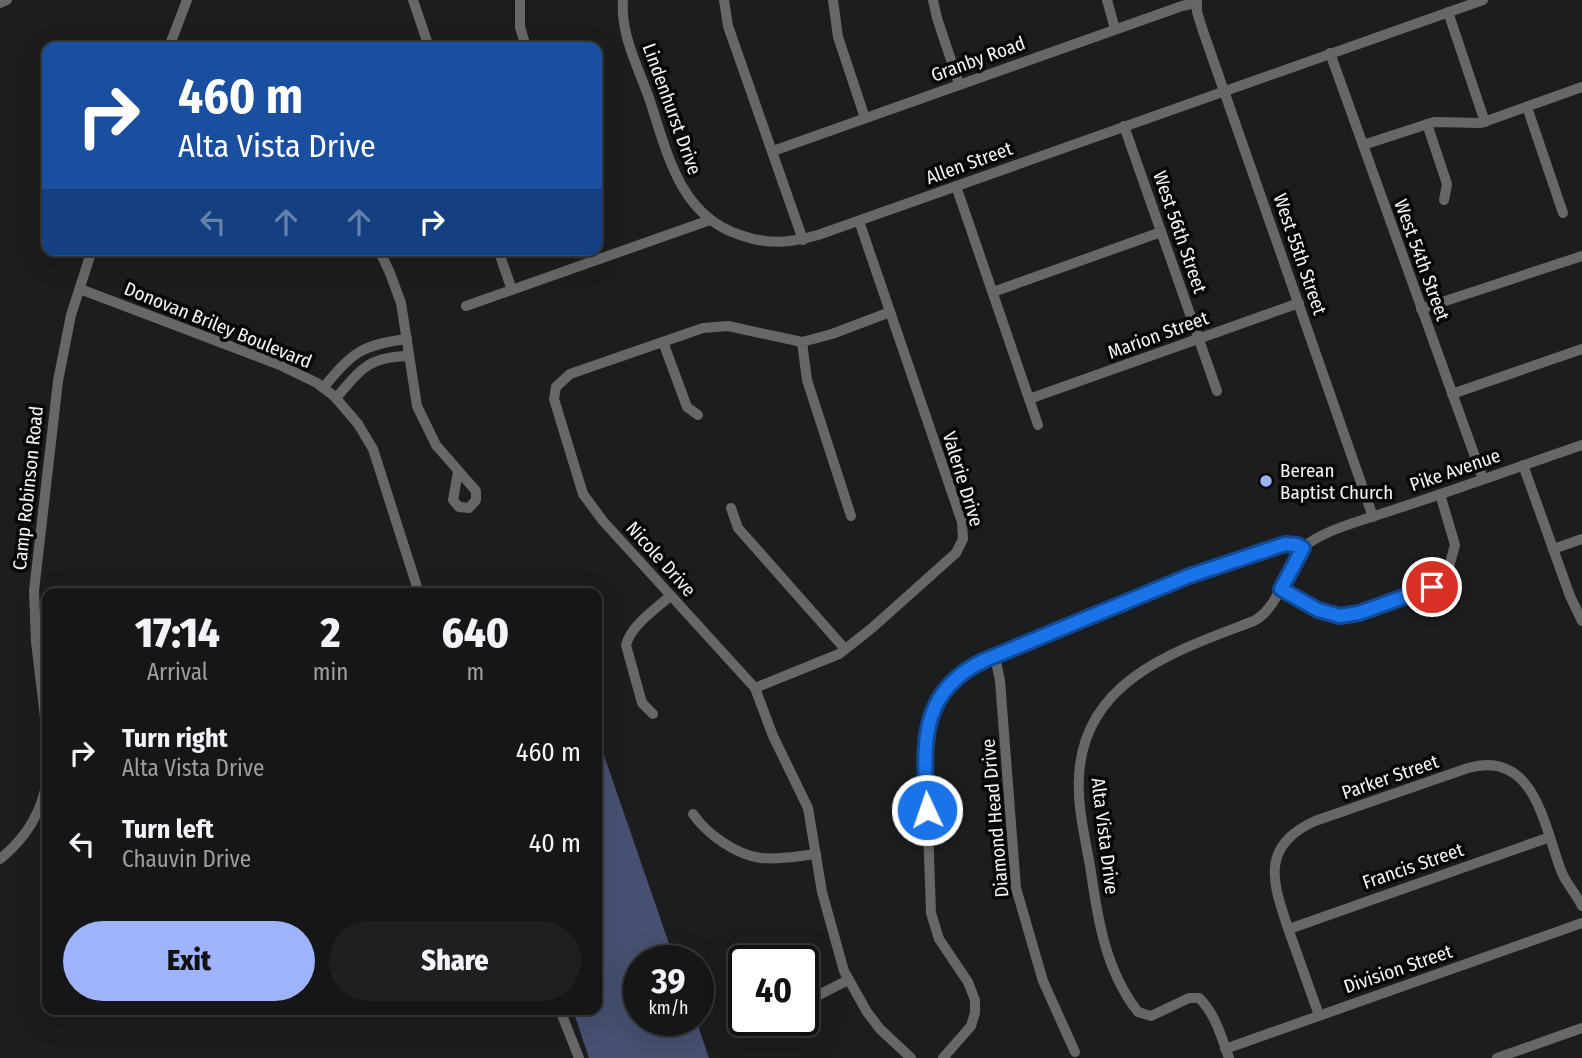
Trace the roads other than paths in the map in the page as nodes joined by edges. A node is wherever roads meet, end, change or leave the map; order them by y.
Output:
1 (7, 0) edge
2 (187, 0) edge
3 (413, 0) edge
4 (520, 0) edge
5 (622, 0) edge
6 (724, 0) edge
7 (833, 0) edge
8 (933, 0) edge
9 (1107, 0) edge
10 (1483, 0) edge
11 (1196, 1) edge
12 (0, 3) edge
13 (1448, 12) junction
14 (1115, 29) junction
15 (171, 42) edge
16 (427, 42) edge
17 (524, 42) edge
18 (1330, 53) junction
19 (960, 84) junction
20 (1582, 88) edge
21 (1224, 90) junction
22 (1527, 107) junction
23 (865, 118) junction
24 (1485, 122) junction
25 (1427, 124) junction
26 (1124, 126) junction
27 (1363, 145) junction
28 (773, 151) junction
29 (956, 186) junction
30 (1444, 200) dead end
31 (1563, 213) dead end
32 (710, 220) junction
33 (859, 221) junction
34 (1161, 232) junction
35 (803, 240) junction
36 (602, 252) edge
37 (90, 256) edge
38 (382, 256) edge
39 (500, 256) edge
40 (592, 256) edge
41 (1582, 256) edge
42 (80, 289) junction
43 (512, 290) junction
44 (993, 292) junction
45 (1299, 303) junction
46 (466, 306) dead end
47 (1421, 309) junction
48 (890, 312) junction
49 (407, 339) junction
50 (1199, 339) junction
51 (663, 342) junction
52 (802, 342) junction
53 (373, 344) junction
54 (1582, 349) edge
55 (408, 356) junction
56 (349, 359) junction
57 (379, 359) junction
58 (359, 372) junction
59 (323, 388) junction
60 (1217, 391) dead end
61 (1452, 394) junction
62 (336, 398) junction
63 (1029, 399) junction
64 (698, 415) dead end
65 (1038, 425) dead end
66 (1582, 445) edge
67 (1523, 465) junction
68 (458, 472) dead end
69 (1482, 480) junction
70 (1440, 494) junction
71 (731, 508) dead end
72 (851, 516) dead end
73 (1373, 517) junction
74 (1582, 540) edge
75 (1303, 548) junction
76 (1553, 549) junction
77 (417, 588) edge
78 (1281, 589) junction
79 (670, 596) junction
80 (1582, 621) edge
81 (845, 649) junction
82 (995, 656) junction
83 (755, 688) junction
84 (42, 692) edge
85 (653, 714) dead end
86 (42, 801) edge
87 (693, 814) dead end
88 (1550, 837) junction
89 (816, 854) junction
90 (0, 859) edge
91 (1582, 906) edge
92 (1582, 923) edge
93 (1289, 929) junction
94 (848, 980) junction
95 (819, 995) edge
96 (562, 1015) edge
97 (1319, 1015) junction
98 (1582, 1028) edge
99 (1075, 1052) dead end
100 (1227, 1053) edge
101 (579, 1058) edge
102 (911, 1058) edge
103 (943, 1058) edge
104 (1497, 1058) edge

1 - 12 street
2 - 15 street
3 - 16 street
4 - 17 street
5 - 32 street, Lindenhurst Drive
6 - 28 street
7 - 23 street
8 - 19 street
9 - 14 street
10 - 13 street, Allen Street
11 - 14 street, Granby Road
11 - 21 street, West 55th Street
13 - 18 street, Allen Street
13 - 24 street
14 - 19 street, Granby Road
18 - 21 street, Allen Street
18 - 27 street, West 54th Street
19 - 23 street, Granby Road
20 - 22 street
21 - 26 street, Allen Street
21 - 45 street, West 55th Street
22 - 24 street
22 - 31 street
23 - 28 street, Granby Road
24 - 25 street
25 - 27 street
25 - 30 street
26 - 29 street, Allen Street
26 - 34 street, West 56th Street
27 - 47 street, West 54th Street
28 - 35 street
29 - 33 street, Allen Street
29 - 44 street
32 - 35 street, Allen Street
32 - 36 street
33 - 35 street, Allen Street
33 - 48 street, Valerie Drive
34 - 44 street
34 - 50 street, West 56th Street
37 - 42 street, Camp Robinson Road
38 - 49 street
39 - 43 street
40 - 43 street
41 - 47 street
42 - 59 street, Donovan Briley Boulevard
42 - 84 street, Camp Robinson Road
43 - 46 street
44 - 63 street
45 - 50 street, Marion Street
45 - 73 street, West 55th Street
47 - 61 street, West 54th Street
48 - 52 street, Nicole Drive
48 - 81 street, Valerie Drive
49 - 53 street
49 - 55 street
50 - 60 street, West 56th Street
50 - 63 street, Marion Street
51 - 52 street, Nicole Drive
51 - 64 street
51 - 79 street, Nicole Drive
52 - 72 street
53 - 56 street
53 - 57 street
54 - 61 street
55 - 57 street
55 - 68 street
56 - 58 street
56 - 59 street
57 - 58 street
58 - 62 street
59 - 62 street, Donovan Briley Boulevard
61 - 69 street, West 54th Street
62 - 77 street, Donovan Briley Boulevard
63 - 65 street
66 - 67 street, Pike Avenue
67 - 69 street, Pike Avenue
67 - 76 street
69 - 70 street, Pike Avenue
70 - 73 street, Pike Avenue
70 - 78 street
71 - 81 street
73 - 75 street, Pike Avenue
74 - 76 street
75 - 78 street, Alta Vista Drive
75 - 82 street
76 - 80 street
78 - 100 street, Alta Vista Drive
79 - 83 street, Nicole Drive
79 - 85 street
81 - 83 street, Valerie Drive
82 - 99 street, Diamond Head Drive
82 - 103 street
83 - 89 street, Nicole Drive
86 - 90 street
87 - 89 street
88 - 91 street
88 - 93 street, Francis Street
88 - 93 street, Parker Street
89 - 94 street, Nicole Drive
92 - 97 street, Division Street
93 - 97 street
94 - 95 street
94 - 102 street, Nicole Drive
96 - 101 street
97 - 100 street, Division Street
98 - 104 street

